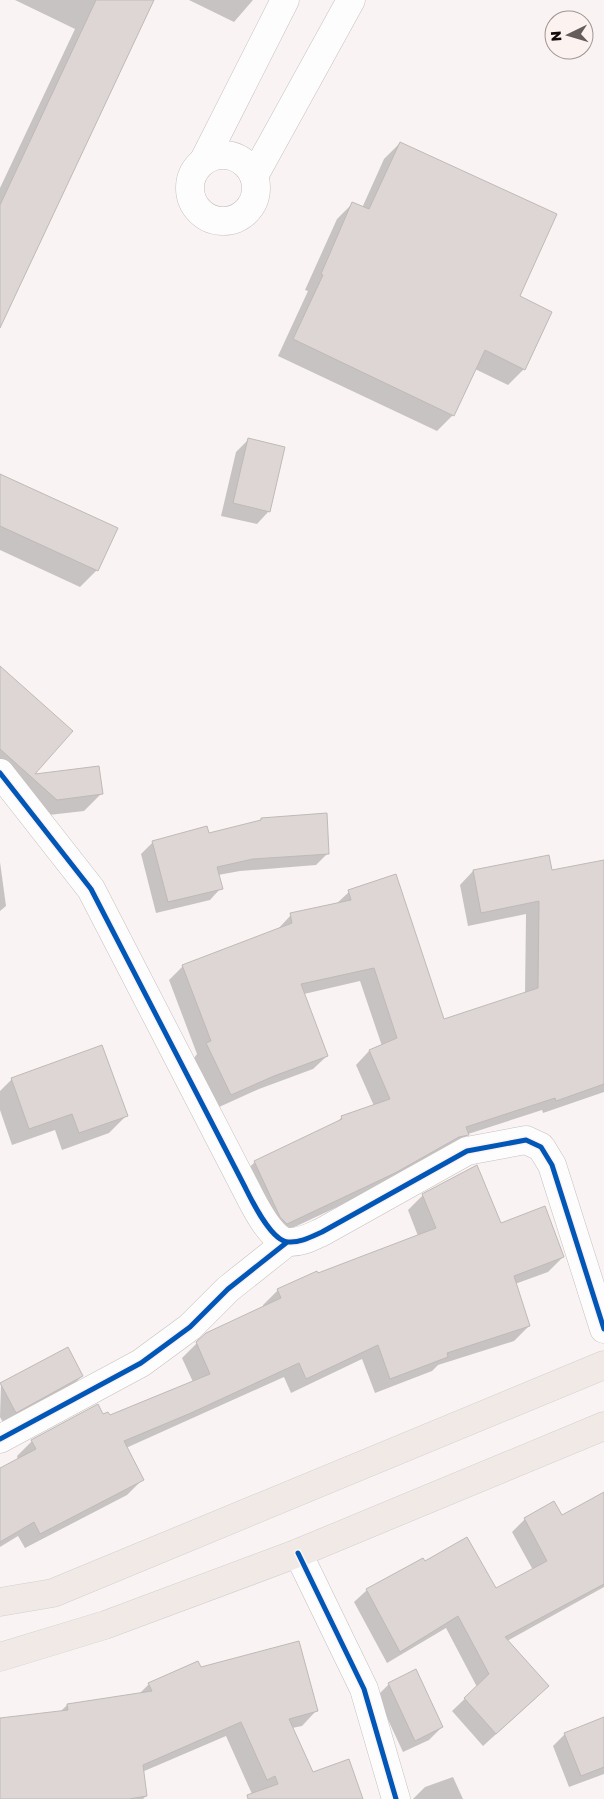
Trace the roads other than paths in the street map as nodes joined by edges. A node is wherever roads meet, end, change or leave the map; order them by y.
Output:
1 (285, 0) edge
2 (351, 0) edge
3 (204, 160) junction
4 (254, 176) junction
5 (0, 773) edge
6 (286, 1242) junction
7 (604, 1330) edge
8 (604, 1365) edge
9 (604, 1426) edge
10 (0, 1439) edge
11 (298, 1553) junction
12 (0, 1602) edge
13 (0, 1657) edge
14 (396, 1799) edge

1 - 3 street
2 - 4 street
3 - 4 street
3 - 4 street
5 - 6 street
6 - 7 street
6 - 10 street
8 - 12 main road
9 - 11 main road
11 - 13 main road
11 - 14 street

